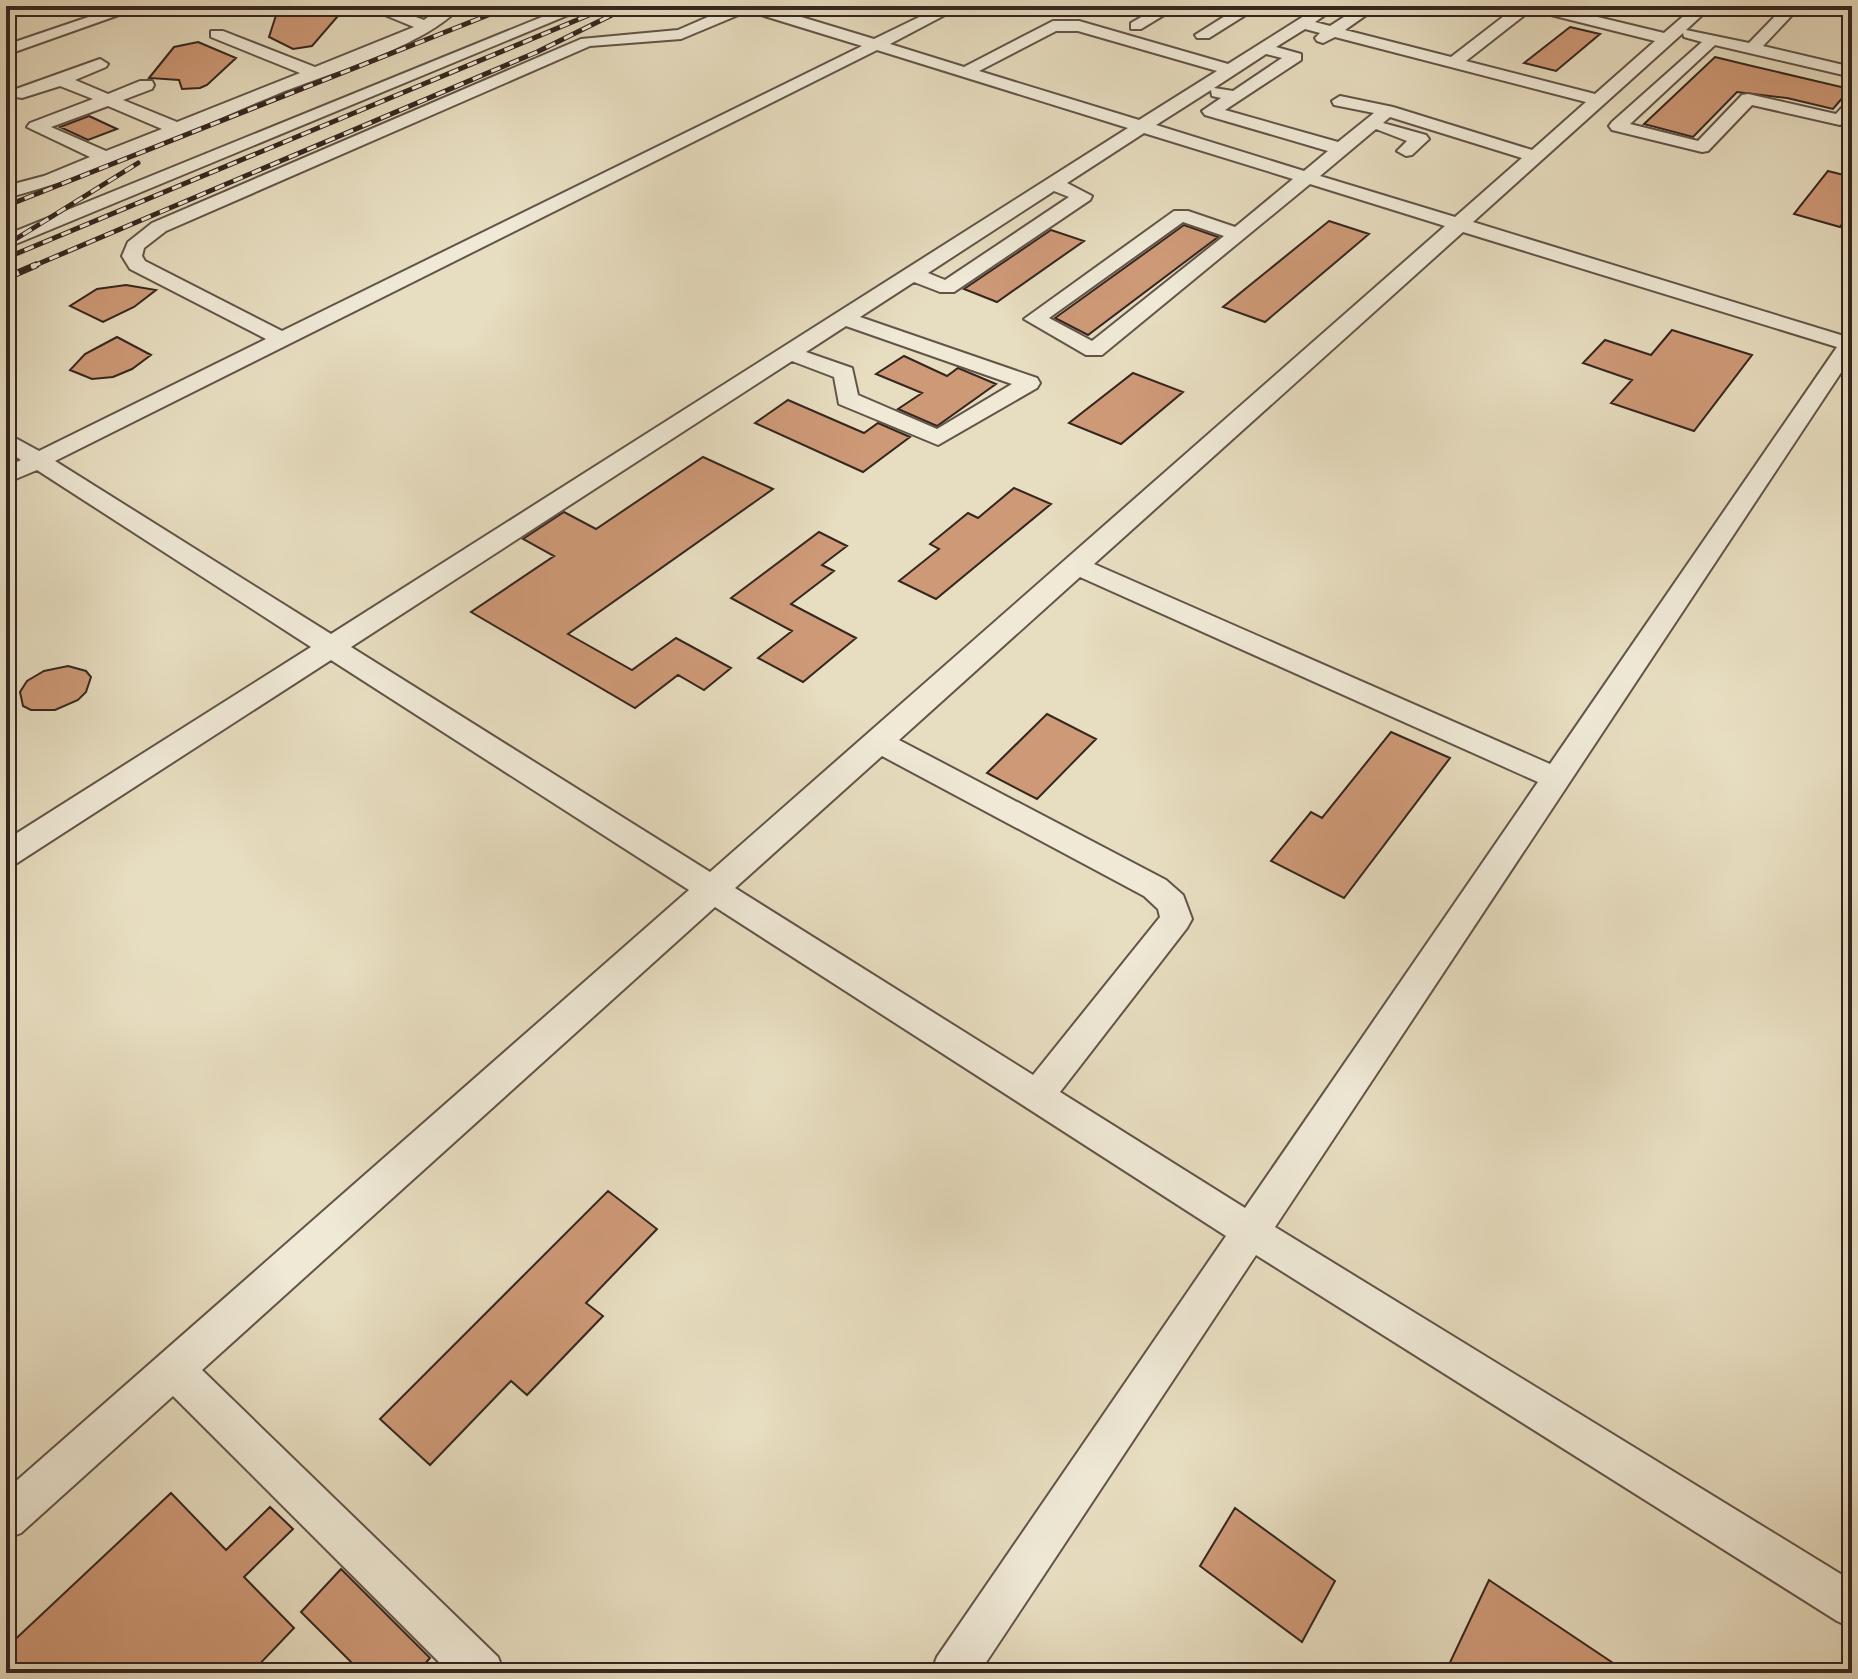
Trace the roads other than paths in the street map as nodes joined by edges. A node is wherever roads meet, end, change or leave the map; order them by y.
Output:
1 (136, 6) edge
2 (371, 6) edge
3 (453, 6) edge
4 (582, 6) edge
5 (748, 6) edge
6 (954, 6) edge
7 (1171, 6) edge
8 (1252, 6) edge
9 (1330, 6) edge
10 (1371, 6) edge
11 (1527, 6) edge
12 (1534, 6) edge
13 (1704, 6) edge
14 (1787, 12) dead end
15 (1303, 24) junction
16 (425, 25) junction
17 (1136, 26) dead end
18 (1333, 32) junction
19 (217, 34) dead end
20 (1203, 35) dead end
21 (1672, 35) junction
22 (876, 45) junction
23 (1707, 45) dead end
24 (1264, 49) junction
25 (1752, 49) junction
26 (6, 50) edge
27 (1295, 57) junction
28 (1454, 63) junction
29 (100, 64) dead end
30 (1231, 70) junction
31 (966, 72) junction
32 (1852, 72) edge
33 (317, 74) junction
34 (61, 80) junction
35 (146, 85) dead end
36 (1203, 88) junction
37 (22, 93) dead end
38 (1235, 97) junction
39 (106, 99) junction
40 (1598, 100) junction
41 (1340, 101) dead end
42 (1852, 107) edge
43 (1387, 111) junction
44 (1371, 124) junction
45 (1143, 126) junction
46 (178, 129) junction
47 (1342, 149) junction
48 (1406, 151) dead end
49 (1534, 156) junction
50 (106, 158) junction
51 (1309, 177) junction
52 (1052, 184) junction
53 (6, 192) edge
54 (1457, 224) junction
55 (1238, 234) junction
56 (6, 242) edge
57 (913, 274) junction
58 (844, 318) junction
59 (282, 339) junction
60 (1851, 343) edge
61 (789, 353) junction
62 (6, 440) edge
63 (39, 459) junction
64 (6, 476) edge
65 (1074, 565) junction
66 (330, 648) junction
67 (877, 741) junction
68 (1556, 778) junction
69 (6, 855) edge
70 (711, 890) junction
71 (1036, 1096) junction
72 (1251, 1232) junction
73 (173, 1369) junction
74 (6, 1518) edge
75 (1852, 1606) edge
76 (471, 1669) edge
77 (953, 1673) edge

1 - 26 lane
2 - 16 lane
3 - 16 lane
4 - 56 lane
5 - 22 lane
5 - 59 lane
6 - 22 lane
7 - 17 lane
8 - 20 lane
9 - 15 lane
10 - 18 lane
11 - 28 lane
12 - 21 lane
13 - 21 lane
14 - 25 lane
15 - 18 lane
15 - 24 lane
16 - 33 lane
18 - 27 lane
18 - 28 lane
19 - 33 lane
21 - 25 lane
21 - 40 lane
22 - 31 lane
22 - 59 lane
23 - 42 lane
24 - 27 lane
24 - 30 lane
25 - 32 lane
27 - 38 lane
28 - 40 lane
29 - 34 lane
30 - 31 lane
30 - 36 lane
31 - 45 lane
33 - 46 lane
34 - 37 lane
34 - 39 lane
35 - 39 lane
36 - 38 lane
36 - 45 lane
38 - 47 lane
39 - 46 lane
39 - 50 lane
40 - 49 lane
41 - 43 lane
43 - 44 lane
43 - 49 lane
44 - 47 lane
44 - 48 lane
45 - 51 lane
45 - 52 lane
46 - 50 lane
47 - 51 lane
49 - 54 lane
50 - 53 lane
51 - 54 lane
51 - 55 lane
52 - 57 lane
52 - 57 lane
54 - 60 lane
54 - 65 lane
55 - 55 lane
57 - 58 lane
58 - 61 lane
58 - 61 lane
59 - 63 lane
60 - 68 lane
61 - 66 lane
62 - 63 lane
63 - 64 lane
63 - 66 lane
65 - 67 lane
65 - 68 lane
66 - 69 lane
66 - 70 lane
67 - 70 lane
67 - 71 lane
68 - 72 lane
70 - 71 lane
70 - 73 lane
71 - 72 lane
72 - 75 lane
72 - 77 lane
73 - 74 lane
73 - 76 lane

